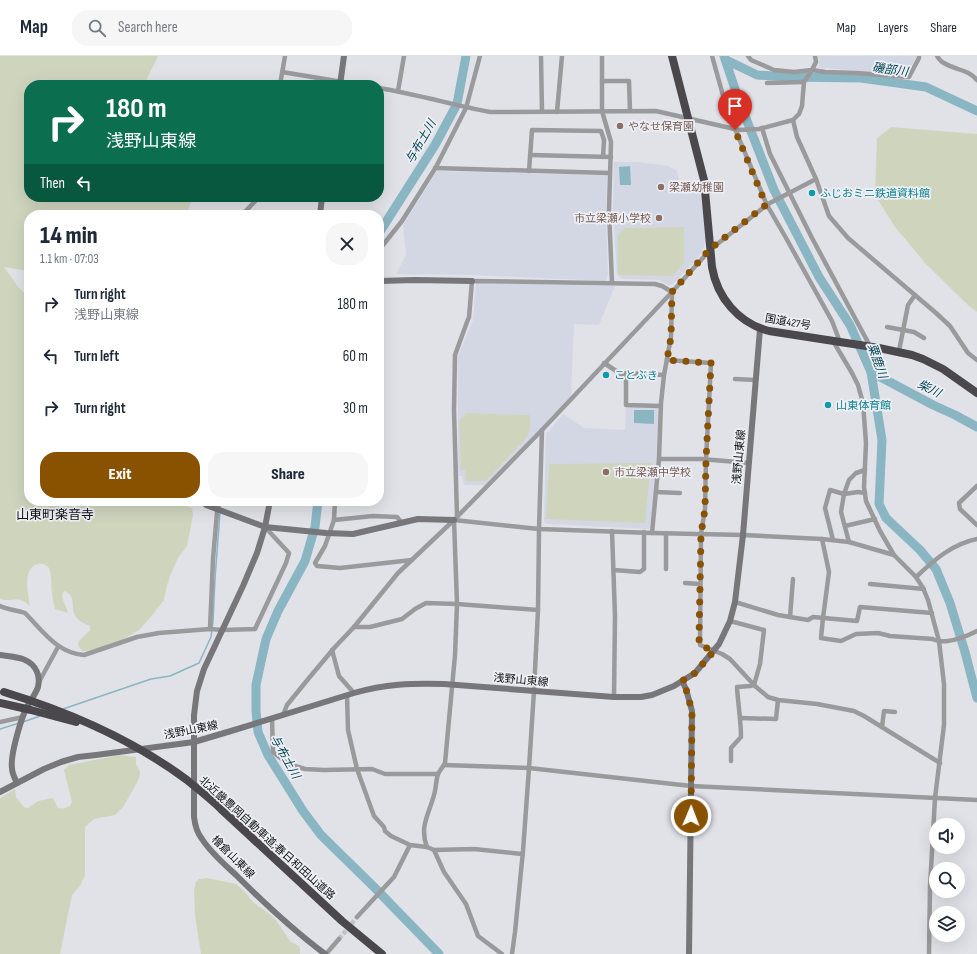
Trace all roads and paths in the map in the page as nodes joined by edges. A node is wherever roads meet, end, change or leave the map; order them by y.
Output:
1 (285, 56) edge
2 (344, 56) edge
3 (404, 56) edge
4 (480, 56) edge
5 (541, 56) edge
6 (562, 56) edge
7 (602, 56) edge
8 (672, 56) edge
9 (712, 56) edge
10 (748, 56) edge
11 (815, 56) edge
12 (919, 56) edge
13 (937, 56) edge
14 (812, 70) junction
15 (282, 72) junction
16 (281, 80) edge
17 (324, 80) edge
18 (340, 80) edge
19 (977, 80) edge
20 (602, 81) junction
21 (804, 82) junction
22 (766, 83) dead end
23 (384, 89) edge
24 (398, 91) junction
25 (465, 107) junction
26 (602, 111) junction
27 (630, 111) junction
28 (542, 112) junction
29 (557, 112) junction
30 (688, 118) junction
31 (793, 120) junction
32 (761, 129) junction
33 (737, 130) junction
34 (530, 155) junction
35 (603, 157) junction
36 (611, 157) junction
37 (435, 168) junction
38 (529, 171) junction
39 (610, 173) junction
40 (816, 179) junction
41 (788, 193) junction
42 (254, 202) edge
43 (767, 205) junction
44 (247, 210) edge
45 (384, 244) edge
46 (710, 249) junction
47 (472, 280) junction
48 (384, 281) edge
49 (612, 283) junction
50 (672, 292) junction
51 (915, 295) junction
52 (887, 327) dead end
53 (760, 329) junction
54 (903, 330) junction
55 (924, 338) dead end
56 (839, 342) junction
57 (869, 346) junction
58 (899, 352) junction
59 (667, 360) junction
60 (977, 360) edge
61 (604, 363) junction
62 (622, 374) junction
63 (664, 375) junction
64 (735, 379) dead end
65 (756, 380) junction
66 (977, 393) edge
67 (661, 406) junction
68 (542, 430) junction
69 (660, 459) junction
70 (706, 460) junction
71 (749, 463) junction
72 (865, 470) junction
73 (977, 486) edge
74 (656, 492) junction
75 (680, 493) dead end
76 (865, 493) junction
77 (844, 494) junction
78 (212, 506) edge
79 (269, 506) edge
80 (335, 506) edge
81 (217, 508) junction
82 (456, 518) junction
83 (875, 519) junction
84 (334, 520) junction
85 (402, 523) junction
86 (977, 525) edge
87 (845, 526) junction
88 (265, 527) junction
89 (539, 529) junction
90 (612, 531) junction
91 (644, 532) junction
92 (327, 533) junction
93 (652, 533) junction
94 (666, 533) junction
95 (701, 534) junction
96 (742, 535) junction
97 (822, 539) junction
98 (977, 539) edge
99 (833, 540) junction
100 (849, 542) junction
101 (894, 555) junction
102 (412, 560) junction
103 (614, 570) junction
104 (666, 570) dead end
105 (916, 577) junction
106 (793, 579) dead end
107 (685, 583) dead end
108 (700, 584) junction
109 (870, 584) dead end
110 (924, 589) junction
111 (735, 602) junction
112 (457, 604) junction
113 (0, 606) edge
114 (538, 610) junction
115 (932, 613) junction
116 (790, 617) junction
117 (823, 618) junction
118 (730, 621) junction
119 (354, 627) junction
120 (210, 629) junction
121 (223, 630) junction
122 (977, 631) edge
123 (939, 641) junction
124 (58, 647) junction
125 (332, 650) junction
126 (714, 651) junction
127 (0, 655) edge
128 (682, 681) junction
129 (39, 683) junction
130 (452, 684) junction
131 (754, 685) junction
132 (534, 691) junction
133 (350, 694) junction
134 (1, 695) edge
135 (614, 697) junction
136 (778, 700) junction
137 (895, 712) dead end
138 (283, 715) junction
139 (23, 717) junction
140 (740, 718) junction
141 (270, 720) junction
142 (0, 722) edge
143 (882, 727) junction
144 (194, 742) junction
145 (731, 761) dead end
146 (940, 763) junction
147 (444, 766) junction
148 (529, 768) junction
149 (357, 769) junction
150 (438, 774) junction
151 (17, 783) junction
152 (691, 786) junction
153 (0, 792) edge
154 (936, 798) junction
155 (977, 800) edge
156 (220, 811) junction
157 (410, 845) junction
158 (427, 847) junction
159 (434, 850) junction
160 (522, 854) junction
161 (357, 917) tunnel mouth
162 (339, 938) tunnel mouth
163 (326, 954) edge
164 (377, 954) edge
165 (382, 954) edge
166 (502, 954) edge
167 (512, 954) edge
168 (689, 954) edge
169 (929, 954) edge

1 - 15 street
2 - 18 main road
3 - 24 street
4 - 25 street
5 - 28 street
6 - 29 street
7 - 20 street
8 - 30 highway, 国道427号
9 - 33 street
10 - 14 street
11 - 14 street
12 - 14 street
13 - 19 street
14 - 21 street
15 - 16 street
15 - 17 street
20 - 26 street
20 - 27 street
21 - 22 street
21 - 31 street
23 - 24 street
24 - 25 street
25 - 28 street
25 - 37 street
26 - 27 street
26 - 29 street
26 - 36 street
27 - 30 street
28 - 29 street
30 - 33 street
30 - 46 highway, 国道427号
31 - 32 street
31 - 40 street
32 - 33 street
32 - 41 street
33 - 43 street
34 - 35 street
34 - 35 street
34 - 38 street
35 - 36 street
36 - 39 street
37 - 38 street
37 - 45 street
38 - 39 street
39 - 49 street
40 - 41 street
40 - 51 street
41 - 43 street
41 - 57 street
42 - 44 street
43 - 46 street
43 - 56 street
46 - 50 street
46 - 53 highway, 国道427号
47 - 48 main road
47 - 49 street
47 - 82 street
49 - 50 street
50 - 59 street
50 - 61 street
51 - 54 street
51 - 60 street
52 - 54 street
53 - 56 highway, 国道427号
53 - 65 main road, 浅野山東線
54 - 55 street
54 - 58 street
56 - 57 highway, 国道427号
56 - 72 street
57 - 58 highway, 国道427号
58 - 66 highway, 国道427号
59 - 63 street
59 - 70 street
61 - 62 street
61 - 68 street
62 - 63 street
62 - 67 street
63 - 67 street
64 - 65 street
65 - 71 main road, 浅野山東線
67 - 69 street
68 - 82 street
68 - 89 street
69 - 70 street
69 - 74 street
70 - 71 street
70 - 95 street
71 - 96 main road, 浅野山東線
72 - 76 street
72 - 77 street
73 - 86 street
74 - 75 street
74 - 93 street
76 - 77 street
76 - 83 street
77 - 87 street
77 - 99 street
78 - 81 main road
79 - 88 main road, 檜倉山東線
80 - 84 street
81 - 88 main road
81 - 120 street
82 - 85 main road
82 - 89 street
82 - 102 street
82 - 112 street
83 - 87 street
83 - 101 street
84 - 85 street
84 - 92 street
85 - 92 main road
87 - 100 street
88 - 92 main road
88 - 121 main road, 檜倉山東線
88 - 121 street
89 - 90 street
89 - 114 street
90 - 91 street
90 - 103 street
91 - 93 street
91 - 103 street
92 - 102 street
93 - 94 street
94 - 95 street
94 - 104 street
95 - 96 street
95 - 108 street
96 - 97 street
96 - 111 main road, 浅野山東線
97 - 99 street
97 - 117 street
98 - 105 street
99 - 100 street
100 - 101 street
101 - 105 street
102 - 119 street
103 - 135 street
105 - 110 street
106 - 116 street
107 - 108 street
108 - 126 street
109 - 110 street
110 - 115 street
111 - 116 street
111 - 118 main road, 浅野山東線
112 - 114 street
112 - 119 street
112 - 130 street
113 - 124 street
114 - 132 street
115 - 117 street
115 - 123 street
116 - 117 street
117 - 123 street
118 - 126 main road, 浅野山東線
118 - 131 street
119 - 125 street
120 - 121 street
120 - 124 street
121 - 144 main road, 檜倉山東線
122 - 123 street
123 - 146 street
124 - 129 street
125 - 133 street
125 - 138 street
126 - 128 main road, 浅野山東線
126 - 131 street
127 - 129 main road
128 - 135 main road, 浅野山東線
128 - 152 main road
129 - 139 main road
130 - 132 main road, 浅野山東線
130 - 133 main road, 浅野山東線
130 - 147 street
131 - 136 street
131 - 140 street
132 - 135 main road, 浅野山東線
132 - 148 street
133 - 138 main road, 浅野山東線
133 - 149 street
134 - 156 highway, 北近畿豊岡自動車道;春日和田山道路, bridge
134 - 156 highway, 北近畿豊岡自動車道;春日和田山道路, bridge
136 - 140 street
136 - 143 street
137 - 143 street
138 - 141 main road, 浅野山東線
139 - 142 street
139 - 151 main road
140 - 145 street
141 - 144 main road, 浅野山東線
141 - 149 street
143 - 146 street
144 - 151 main road, 浅野山東線
144 - 163 main road, 檜倉山東線
146 - 154 street
147 - 148 street
147 - 150 street
148 - 152 street
148 - 160 street
149 - 150 street
149 - 157 street
150 - 158 street
151 - 153 main road, 浅野山東線
152 - 154 street
152 - 168 main road
154 - 155 street
154 - 169 street
156 - 164 highway, 北近畿豊岡自動車道;春日和田山道路
156 - 165 highway, 北近畿豊岡自動車道;春日和田山道路
157 - 158 street
157 - 161 street
158 - 159 street
159 - 160 street
159 - 166 street
160 - 167 street
162 - 163 street

